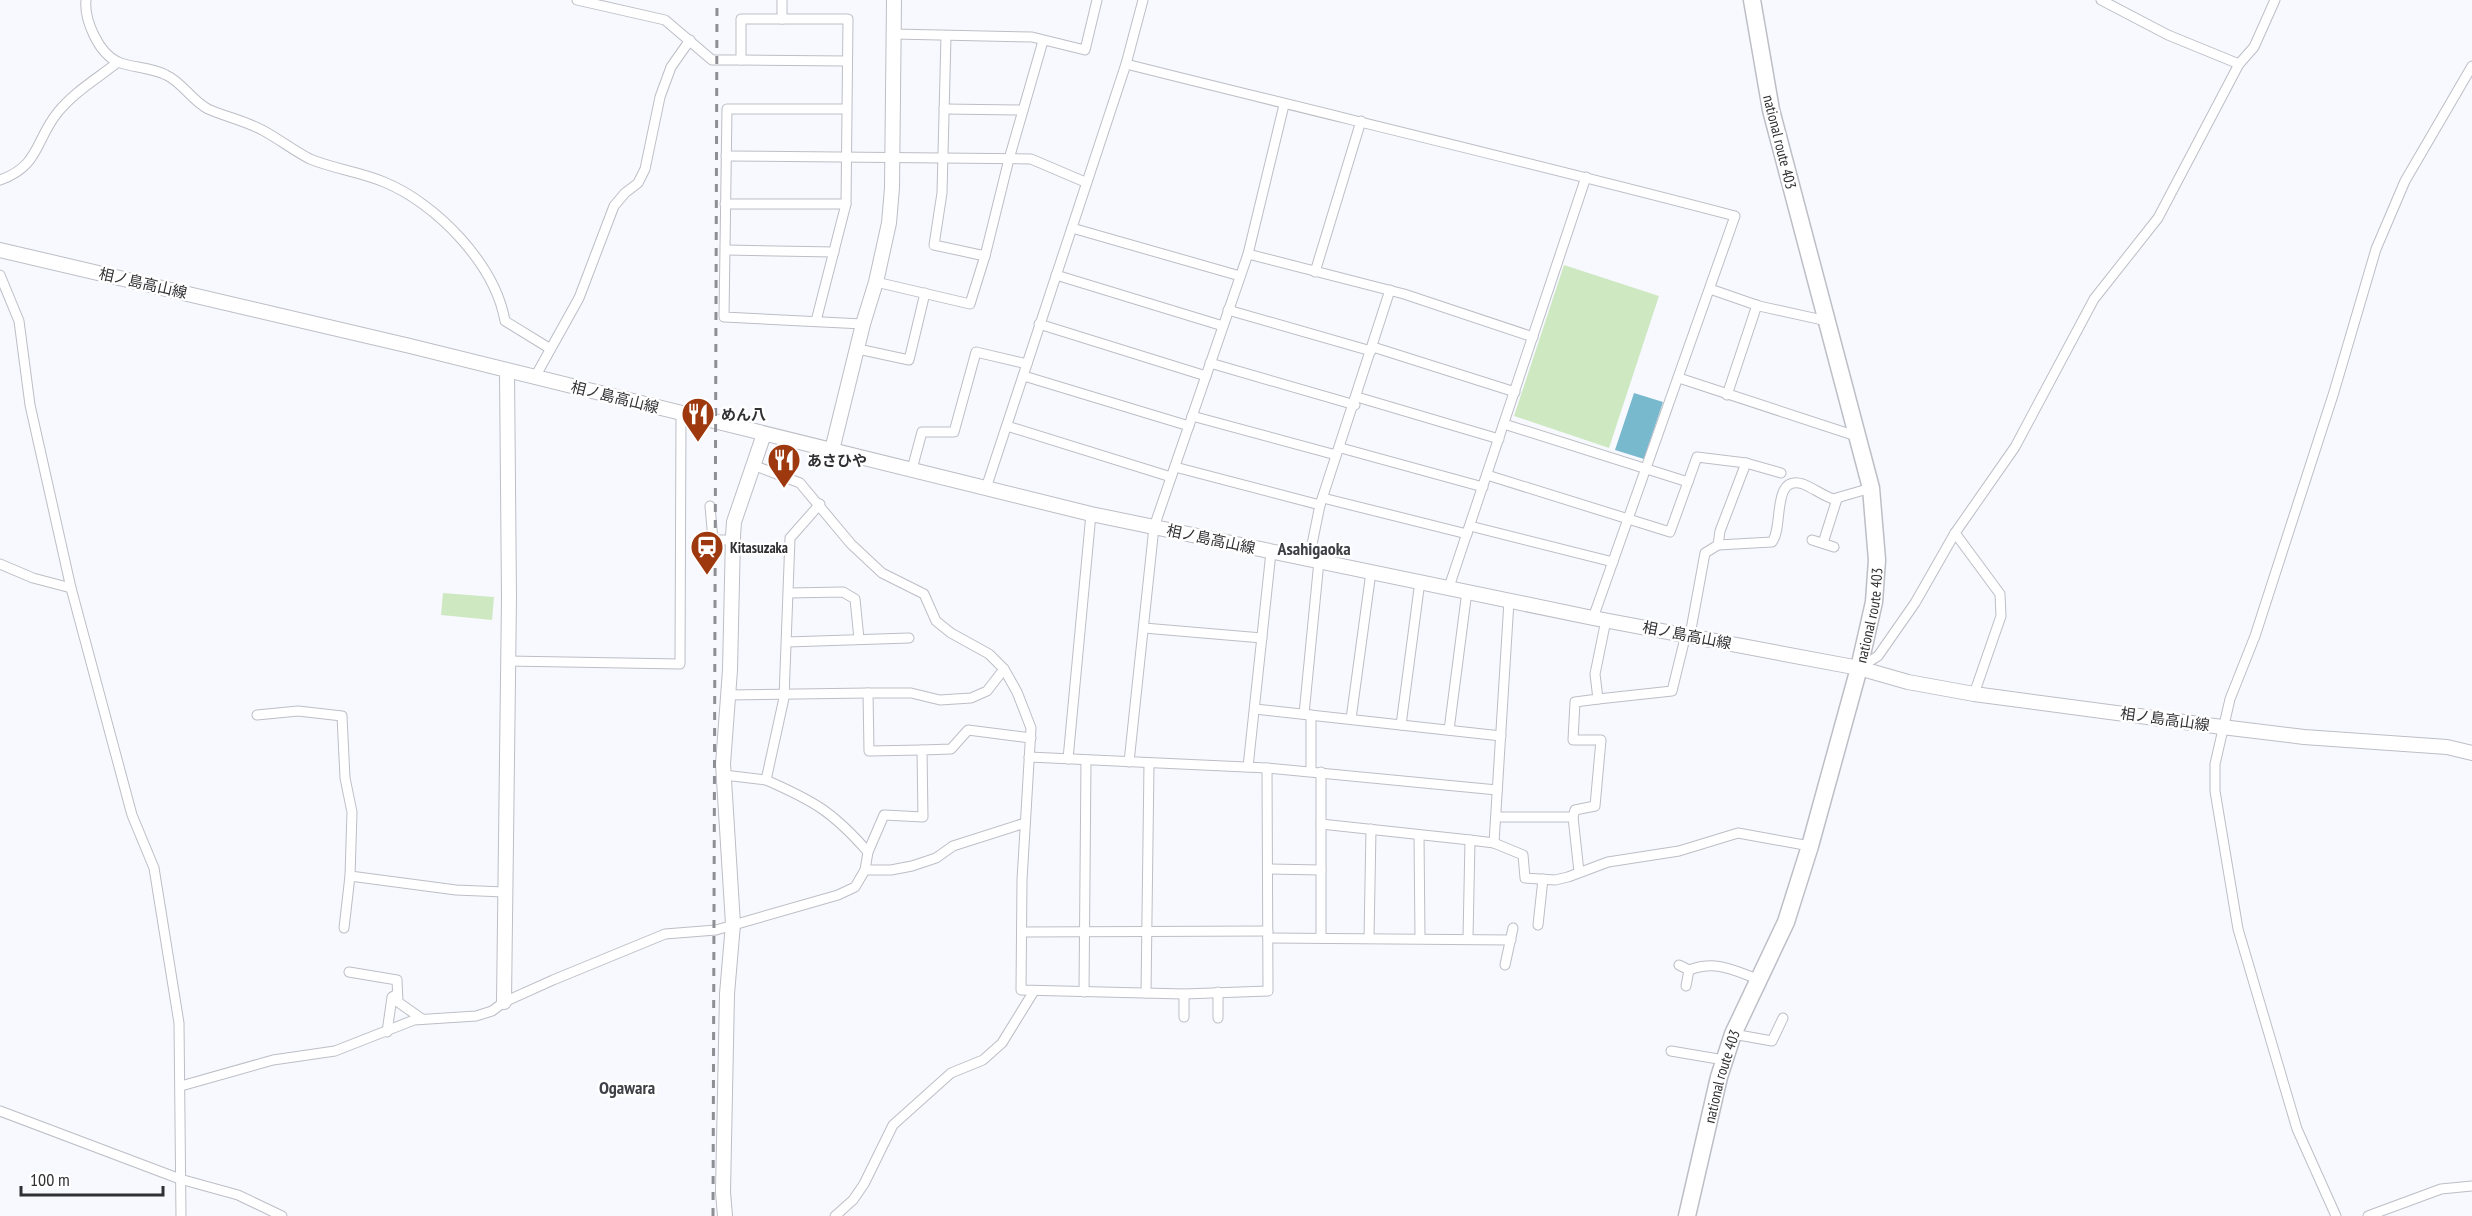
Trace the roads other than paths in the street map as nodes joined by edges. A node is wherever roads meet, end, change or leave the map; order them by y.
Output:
1 (86, 0) edge
2 (577, 0) edge
3 (782, 0) edge
4 (894, 0) edge
5 (1097, 0) edge
6 (1143, 0) edge
7 (1752, 0) edge
8 (2101, 0) edge
9 (2275, 0) edge
10 (782, 19) junction
11 (894, 34) junction
12 (946, 36) junction
13 (690, 40) junction
14 (1043, 41) junction
15 (741, 60) junction
16 (118, 62) junction
17 (846, 62) junction
18 (1126, 64) junction
19 (2239, 64) junction
20 (2472, 66) edge
21 (1284, 105) junction
22 (846, 109) junction
23 (944, 109) junction
24 (1023, 110) junction
25 (1361, 121) junction
26 (726, 156) junction
27 (846, 158) junction
28 (893, 158) junction
29 (943, 159) junction
30 (1009, 159) junction
31 (1586, 177) junction
32 (0, 180) edge
33 (1085, 182) junction
34 (725, 204) junction
35 (846, 204) junction
36 (1072, 228) junction
37 (0, 250) edge
38 (726, 250) junction
39 (834, 252) junction
40 (1248, 254) junction
41 (985, 256) junction
42 (1315, 272) junction
43 (0, 275) edge
44 (1056, 275) junction
45 (1240, 276) junction
46 (876, 282) junction
47 (1390, 290) junction
48 (1710, 290) junction
49 (926, 293) junction
50 (1756, 305) junction
51 (1228, 310) junction
52 (816, 321) junction
53 (1827, 321) junction
54 (863, 324) junction
55 (1039, 324) junction
56 (1223, 326) junction
57 (1533, 338) junction
58 (549, 348) junction
59 (858, 349) junction
60 (1372, 349) junction
61 (1210, 363) junction
62 (1027, 364) junction
63 (507, 371) junction
64 (1024, 376) junction
65 (1206, 376) junction
66 (535, 377) junction
67 (1679, 378) junction
68 (1515, 392) junction
69 (1727, 395) junction
70 (1356, 401) junction
71 (681, 413) junction
72 (1192, 416) junction
73 (1504, 424) junction
74 (1006, 426) junction
75 (1189, 426) junction
76 (764, 434) junction
77 (1856, 436) junction
78 (1499, 439) junction
79 (832, 450) junction
80 (1339, 451) junction
81 (1746, 463) junction
82 (753, 465) junction
83 (1175, 467) junction
84 (1645, 467) junction
85 (912, 469) junction
86 (1781, 473) dead end
87 (1487, 475) junction
88 (1171, 477) junction
89 (1688, 482) junction
90 (1483, 487) junction
91 (986, 488) junction
92 (1871, 488) junction
93 (1837, 499) junction
94 (1322, 502) junction
95 (820, 504) junction
96 (710, 506) dead end
97 (1091, 514) junction
98 (1629, 518) junction
99 (1154, 527) junction
100 (1468, 530) junction
101 (1955, 533) junction
102 (733, 540) junction
103 (1812, 540) dead end
104 (1823, 543) junction
105 (1718, 545) junction
106 (1834, 548) dead end
107 (1271, 552) junction
108 (1314, 560) junction
109 (1613, 562) junction
110 (0, 564) edge
111 (1371, 572) junction
112 (1419, 581) junction
113 (1449, 587) junction
114 (71, 588) junction
115 (1467, 591) junction
116 (789, 593) junction
117 (1509, 601) junction
118 (1600, 619) junction
119 (1144, 628) junction
120 (1688, 635) junction
121 (909, 638) dead end
122 (1262, 638) junction
123 (859, 639) junction
124 (788, 642) junction
125 (508, 661) junction
126 (1859, 668) junction
127 (1004, 669) junction
128 (868, 693) junction
129 (784, 694) junction
130 (1974, 694) junction
131 (729, 695) junction
132 (1598, 699) junction
133 (1255, 709) junction
134 (257, 715) dead end
135 (1308, 715) junction
136 (1351, 719) junction
137 (1401, 725) junction
138 (2222, 727) junction
139 (1449, 730) junction
140 (1501, 736) junction
141 (1031, 738) junction
142 (922, 750) junction
143 (2472, 753) edge
144 (1029, 758) junction
145 (1068, 759) junction
146 (1086, 760) junction
147 (1129, 762) junction
148 (1149, 762) junction
149 (1248, 767) junction
150 (1268, 768) junction
151 (1311, 771) junction
152 (1322, 772) junction
153 (724, 775) junction
154 (766, 780) junction
155 (1497, 790) junction
156 (1496, 817) junction
157 (1573, 818) junction
158 (1025, 823) junction
159 (1321, 824) junction
160 (1371, 829) junction
161 (1419, 835) junction
162 (1470, 840) junction
163 (1494, 843) junction
164 (1810, 846) junction
165 (868, 852) junction
166 (1268, 869) junction
167 (865, 870) junction
168 (1321, 870) junction
169 (1579, 872) junction
170 (350, 876) junction
171 (1543, 879) junction
172 (504, 892) junction
173 (733, 924) junction
174 (1538, 925) dead end
175 (1514, 927) dead end
176 (344, 928) dead end
177 (1022, 932) junction
178 (1085, 932) junction
179 (1147, 932) junction
180 (1268, 934) junction
181 (1321, 938) junction
182 (1369, 938) junction
183 (1419, 938) junction
184 (1468, 938) junction
185 (1511, 940) junction
186 (1505, 965) dead end
187 (1679, 965) dead end
188 (1689, 970) junction
189 (349, 972) dead end
190 (1758, 979) junction
191 (1686, 986) dead end
192 (1034, 991) junction
193 (1084, 992) junction
194 (1218, 992) junction
195 (1146, 993) junction
196 (397, 994) junction
197 (1184, 994) junction
198 (504, 1002) junction
199 (1184, 1017) dead end
200 (1218, 1018) dead end
201 (1783, 1018) dead end
202 (422, 1019) junction
203 (387, 1032) junction
204 (1732, 1034) junction
205 (1671, 1051) dead end
206 (1724, 1060) junction
207 (181, 1086) junction
208 (0, 1111) edge
209 (180, 1179) junction
210 (2472, 1186) edge
211 (181, 1216) edge
212 (282, 1216) edge
213 (725, 1216) edge
214 (835, 1216) edge
215 (1688, 1216) edge
216 (2336, 1216) edge
217 (2367, 1216) edge

1 - 16 street
2 - 13 street
3 - 10 street
4 - 11 main road
5 - 14 street
6 - 18 street
7 - 53 highway, national route 403
8 - 19 street
9 - 19 street
10 - 15 street
10 - 17 street
11 - 12 street
11 - 28 main road
12 - 14 street
12 - 23 street
13 - 15 street
13 - 58 street
14 - 24 street
15 - 17 street
16 - 32 street
16 - 58 street
17 - 22 street
18 - 21 street
18 - 33 street
19 - 101 street
20 - 138 street
21 - 25 street
21 - 40 street
22 - 26 street
22 - 27 street
23 - 24 street
23 - 29 street
24 - 30 street
25 - 31 street
25 - 42 street
26 - 27 street
26 - 34 street
27 - 28 street
27 - 35 street
28 - 29 street
28 - 46 main road
29 - 30 street
29 - 41 street
30 - 33 street
30 - 41 street
31 - 48 street
31 - 57 street
33 - 36 street
34 - 35 street
34 - 38 street
35 - 39 street
36 - 44 street
36 - 45 street
37 - 63 main road, 相ノ島高山線
38 - 39 street
38 - 52 street
39 - 52 street
40 - 42 street
40 - 45 street
41 - 49 street
42 - 47 street
43 - 114 street
44 - 55 street
44 - 56 street
45 - 51 street
46 - 49 street
46 - 54 main road
47 - 57 street
47 - 60 street
48 - 50 street
48 - 67 street
49 - 59 street
50 - 53 street
50 - 69 street
51 - 56 street
51 - 60 street
52 - 54 street
53 - 77 highway, national route 403
54 - 59 main road
55 - 62 street
55 - 65 street
56 - 61 street
57 - 68 street
58 - 66 street
59 - 79 main road
60 - 68 street
60 - 70 street
61 - 65 street
61 - 70 street
62 - 64 street
62 - 85 street
63 - 66 main road, 相ノ島高山線
63 - 125 main road
64 - 74 street
64 - 75 street
65 - 72 street
66 - 71 main road, 相ノ島高山線
67 - 69 street
67 - 84 street
68 - 73 street
69 - 77 street
70 - 78 street
70 - 80 street
71 - 76 main road, 相ノ島高山線
71 - 125 street
72 - 75 street
72 - 80 street
73 - 78 street
73 - 84 street
74 - 88 street
74 - 91 street
75 - 83 street
76 - 79 main road, 相ノ島高山線
76 - 82 main road
77 - 92 highway, national route 403
78 - 87 street
79 - 85 main road, 相ノ島高山線
80 - 90 street
80 - 94 street
81 - 86 street
81 - 89 street
81 - 105 street
82 - 95 street
82 - 102 main road
83 - 88 street
83 - 94 street
84 - 89 street
84 - 98 street
85 - 91 main road, 相ノ島高山線
87 - 90 street
87 - 98 street
88 - 99 street
89 - 98 street
90 - 100 street
91 - 97 main road, 相ノ島高山線
92 - 93 street
92 - 126 highway, national route 403
93 - 104 street
93 - 105 street
94 - 100 street
94 - 108 street
95 - 116 street
95 - 127 street
96 - 102 street
97 - 99 main road, 相ノ島高山線
97 - 145 street
98 - 109 street
99 - 107 main road, 相ノ島高山線
99 - 119 street
100 - 109 street
100 - 113 street
101 - 126 street
101 - 130 street
102 - 131 main road
103 - 104 street
104 - 106 street
105 - 120 street
107 - 108 main road, 相ノ島高山線
107 - 122 street
108 - 111 main road, 相ノ島高山線
108 - 135 street
109 - 118 street
110 - 114 street
111 - 112 main road, 相ノ島高山線
111 - 136 street
112 - 113 main road, 相ノ島高山線
112 - 137 street
113 - 115 main road, 相ノ島高山線
114 - 207 street
115 - 117 main road, 相ノ島高山線
115 - 139 street
116 - 123 street
116 - 124 street
117 - 118 main road, 相ノ島高山線
117 - 140 street
118 - 120 main road, 相ノ島高山線
118 - 132 street
119 - 122 street
119 - 147 street
120 - 126 main road, 相ノ島高山線
120 - 132 street
121 - 123 street
122 - 133 street
123 - 124 street
124 - 129 street
125 - 172 main road
126 - 130 main road, 相ノ島高山線
126 - 164 highway, national route 403
127 - 128 street
127 - 141 street
128 - 129 street
128 - 142 street
129 - 131 street
129 - 154 street
130 - 138 main road, 相ノ島高山線
131 - 153 main road
132 - 157 street
133 - 135 street
133 - 149 street
134 - 170 street
135 - 136 street
135 - 151 street
136 - 137 street
137 - 139 street
138 - 143 main road, 相ノ島高山線
138 - 216 street
139 - 140 street
140 - 155 street
141 - 142 street
141 - 144 street
142 - 165 street
144 - 145 street
144 - 158 street
145 - 146 street
146 - 147 street
146 - 178 street
147 - 148 street
148 - 149 street
148 - 179 street
149 - 150 street
150 - 151 street
150 - 166 street
151 - 152 street
152 - 155 street
152 - 159 street
153 - 154 street
153 - 173 main road
154 - 165 street
155 - 156 street
156 - 157 street
156 - 163 street
157 - 169 street
158 - 167 street
158 - 177 street
159 - 160 street
159 - 168 street
160 - 161 street
160 - 182 street
161 - 162 street
161 - 183 street
162 - 163 street
162 - 184 street
163 - 171 street
164 - 169 street
164 - 190 highway, national route 403
165 - 167 street
166 - 168 street
166 - 180 street
167 - 173 street
168 - 181 street
169 - 171 street
170 - 172 street
170 - 176 street
171 - 174 street
172 - 198 main road
173 - 198 street
173 - 213 main road
175 - 185 street
177 - 178 street
177 - 192 street
178 - 179 street
178 - 193 street
179 - 180 street
179 - 195 street
180 - 181 street
180 - 194 street
181 - 182 street
182 - 183 street
183 - 184 street
184 - 185 street
185 - 186 street
187 - 188 street
188 - 190 street
188 - 191 street
189 - 196 street
190 - 204 highway, national route 403
192 - 193 street
192 - 214 street
193 - 195 street
194 - 197 street
194 - 200 street
195 - 197 street
196 - 202 street
196 - 203 street
197 - 199 street
198 - 202 street
201 - 204 street
202 - 203 street
203 - 207 street
204 - 206 highway, national route 403
205 - 206 street
206 - 215 highway, national route 403
207 - 209 street
208 - 209 street
209 - 211 street
209 - 212 street
210 - 217 street

